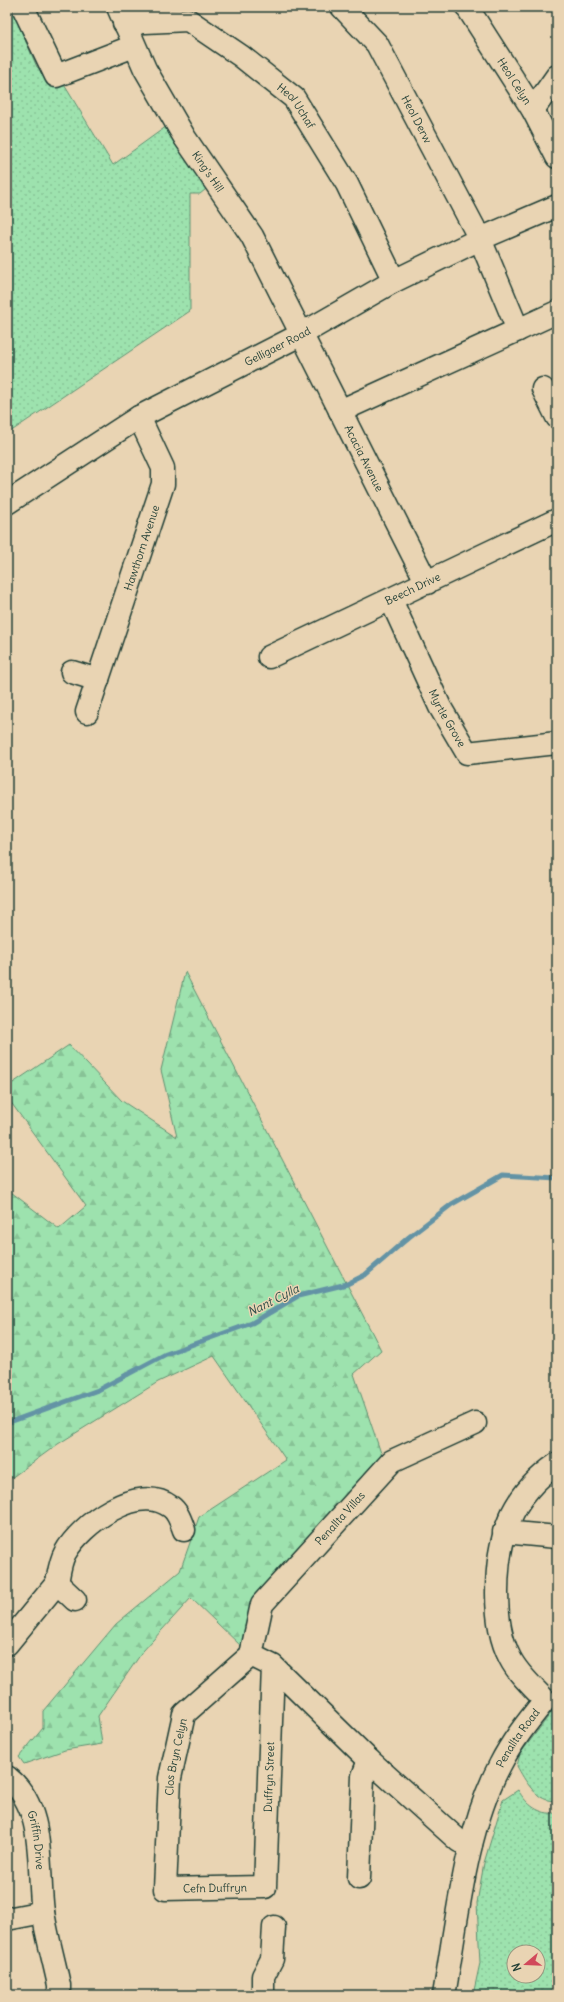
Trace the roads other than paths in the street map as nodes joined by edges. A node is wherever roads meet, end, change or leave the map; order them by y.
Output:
1 (24, 7) edge
2 (342, 7) edge
3 (467, 7) edge
4 (121, 15) edge
5 (134, 46) junction
6 (557, 76) edge
7 (533, 110) junction
8 (557, 157) edge
9 (557, 206) edge
10 (480, 239) junction
11 (394, 281) junction
12 (557, 312) edge
13 (518, 330) junction
14 (300, 335) junction
15 (543, 389) dead end
16 (340, 411) junction
17 (139, 417) junction
18 (557, 417) edge
19 (7, 503) edge
20 (557, 520) edge
21 (427, 583) junction
22 (391, 600) junction
23 (269, 657) dead end
24 (72, 672) dead end
25 (98, 680) junction
26 (87, 712) dead end
27 (557, 743) edge
28 (475, 1423) dead end
29 (557, 1464) edge
30 (184, 1530) dead end
31 (504, 1532) junction
32 (557, 1537) edge
33 (57, 1583) junction
34 (75, 1600) dead end
35 (7, 1644) edge
36 (251, 1655) junction
37 (273, 1666) junction
38 (551, 1694) edge
39 (369, 1760) junction
40 (7, 1777) edge
41 (471, 1844) junction
42 (359, 1878) dead end
43 (265, 1887) joint
44 (165, 1889) joint
45 (43, 1912) junction
46 (7, 1919) edge
47 (274, 1927) dead end
48 (59, 1995) edge
49 (263, 1995) edge
50 (444, 1995) edge

1 - 5 street
2 - 10 street, Heol Derw
3 - 7 street, Heol Celyn
4 - 5 street, King's Hill
4 - 11 street, Heol Uchaf
5 - 14 street, King's Hill
6 - 7 street
7 - 8 street, Heol Celyn
9 - 10 street, Gelligaer Road
10 - 11 street, Gelligaer Road
10 - 13 street, Heol Derw
11 - 14 street, Gelligaer Road
12 - 13 street
13 - 16 street
14 - 16 street, Acacia Avenue
14 - 17 street, Gelligaer Road
15 - 18 street
16 - 21 street, Acacia Avenue
17 - 19 street, Gelligaer Road
17 - 25 street, Hawthorn Avenue
20 - 21 street, Beech Drive
21 - 22 street, Beech Drive
22 - 23 street, Beech Drive
22 - 27 street, Myrtle Grove
24 - 25 street
25 - 26 street, Hawthorn Avenue
28 - 36 street, Penallta Villas
29 - 31 street, Penallta Road
30 - 33 street
31 - 32 street
31 - 38 street, Penallta Road
33 - 34 street
33 - 35 street
36 - 37 street
36 - 44 street, Clos Bryn Celyn
37 - 39 street
37 - 43 street, Duffryn Street
38 - 41 street, Penallta Road
39 - 41 street
39 - 42 street
40 - 45 street, Griffin Drive
41 - 50 street, Penallta Road
43 - 44 street, Cefn Duffryn
45 - 46 street
45 - 48 street, Griffin Drive
47 - 49 street

